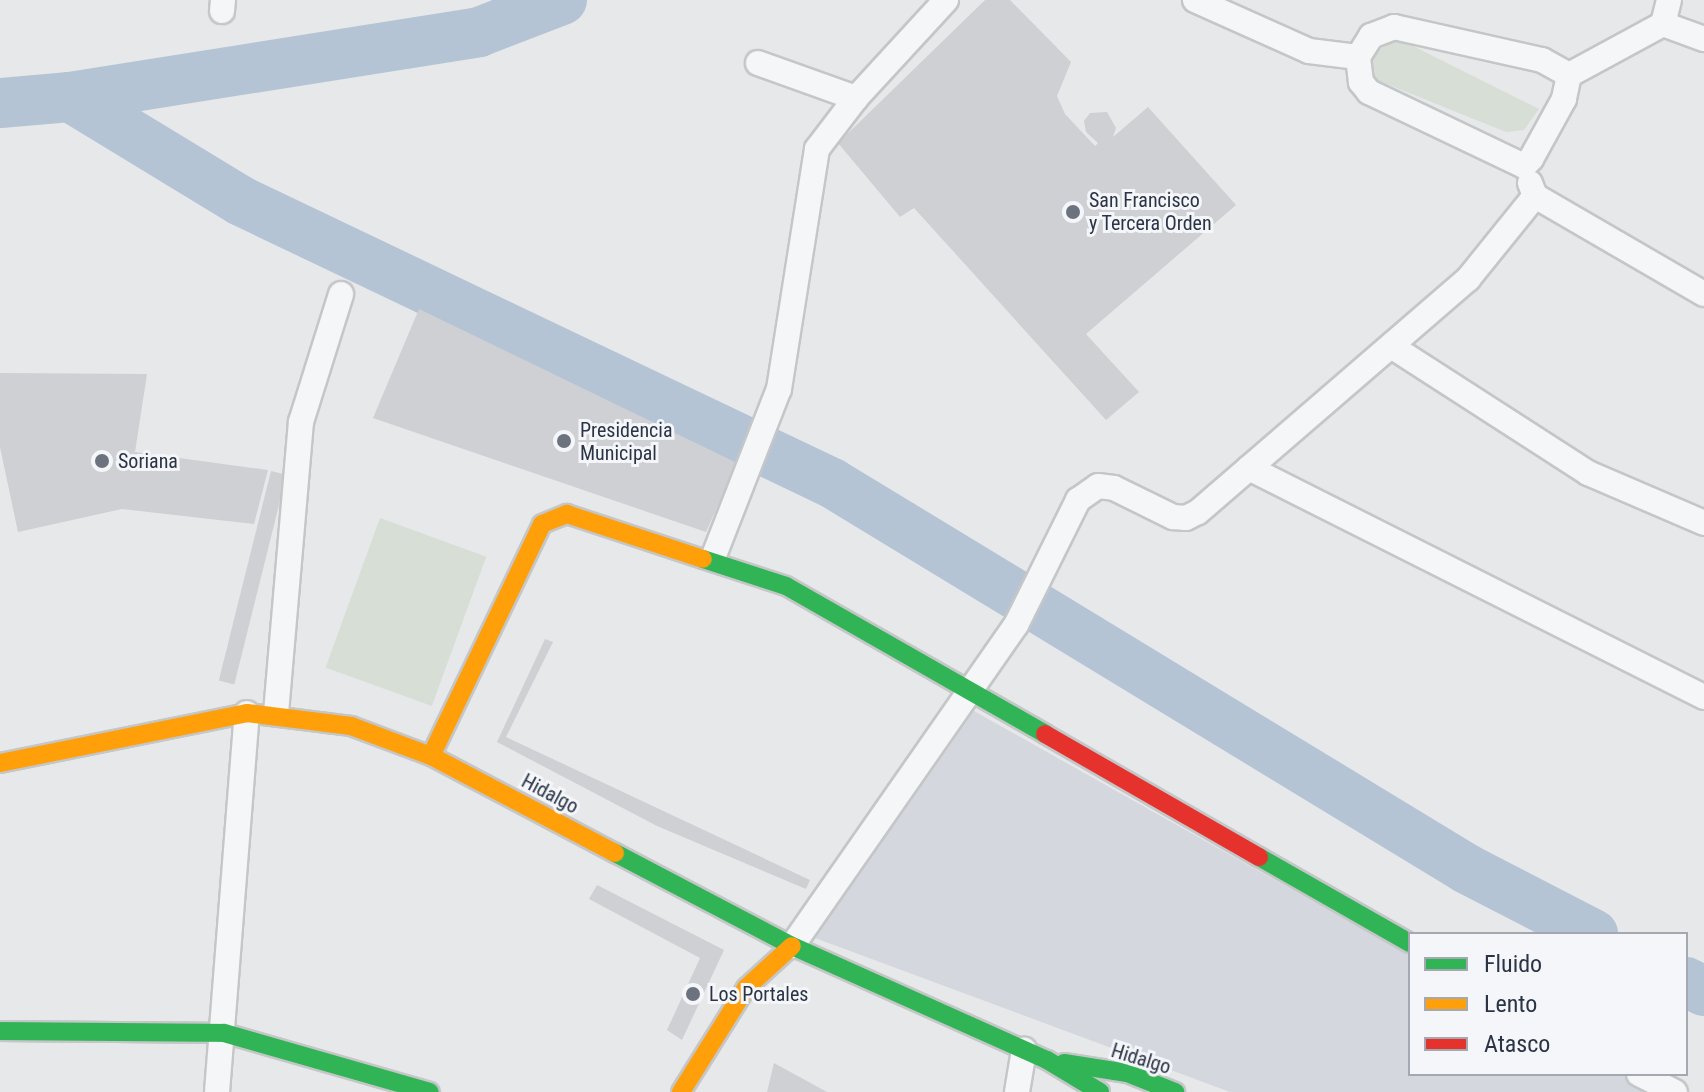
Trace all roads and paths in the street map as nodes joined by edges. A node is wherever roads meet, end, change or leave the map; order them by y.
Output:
1 (946, 0) edge
2 (1195, 0) edge
3 (1666, 12) edge
4 (1704, 39) edge
5 (1358, 57) junction
6 (758, 63) dead end
7 (1569, 75) junction
8 (856, 98) junction
9 (1524, 166) junction
10 (1535, 196) junction
11 (341, 294) dead end
12 (1704, 294) edge
13 (1391, 346) junction
14 (1249, 468) junction
15 (1704, 523) edge
16 (713, 558) junction
17 (973, 691) junction
18 (1704, 697) edge
19 (247, 713) junction
20 (276, 713) junction
21 (431, 756) junction
22 (0, 763) edge
23 (1408, 942) edge
24 (792, 946) junction
25 (0, 1031) edge
26 (224, 1033) junction
27 (1024, 1050) junction
28 (1047, 1060) junction
29 (1643, 1076) edge
30 (217, 1092) edge
31 (430, 1092) edge
32 (681, 1092) edge
33 (1017, 1092) edge
34 (1100, 1092) edge
35 (1175, 1092) edge
36 (1675, 1092) edge

1 - 8 street
2 - 5 street
3 - 4 street
3 - 7 street
5 - 7 street
5 - 9 street
6 - 8 street
7 - 9 street
8 - 16 street
9 - 10 street
10 - 12 street
10 - 13 street
11 - 20 street
13 - 14 street
13 - 15 street
14 - 17 street
14 - 18 street
16 - 17 main road
16 - 21 main road
17 - 23 main road
17 - 24 street
19 - 20 main road, Hidalgo
19 - 22 main road, Hidalgo
19 - 26 street
20 - 21 main road, Hidalgo
21 - 24 main road, Hidalgo
24 - 27 main road, Hidalgo
24 - 32 main road
25 - 26 main road
26 - 30 street
26 - 31 main road
27 - 28 main road, Hidalgo
27 - 33 street
28 - 34 main road, Hidalgo
28 - 35 main road, Hidalgo
29 - 36 street

